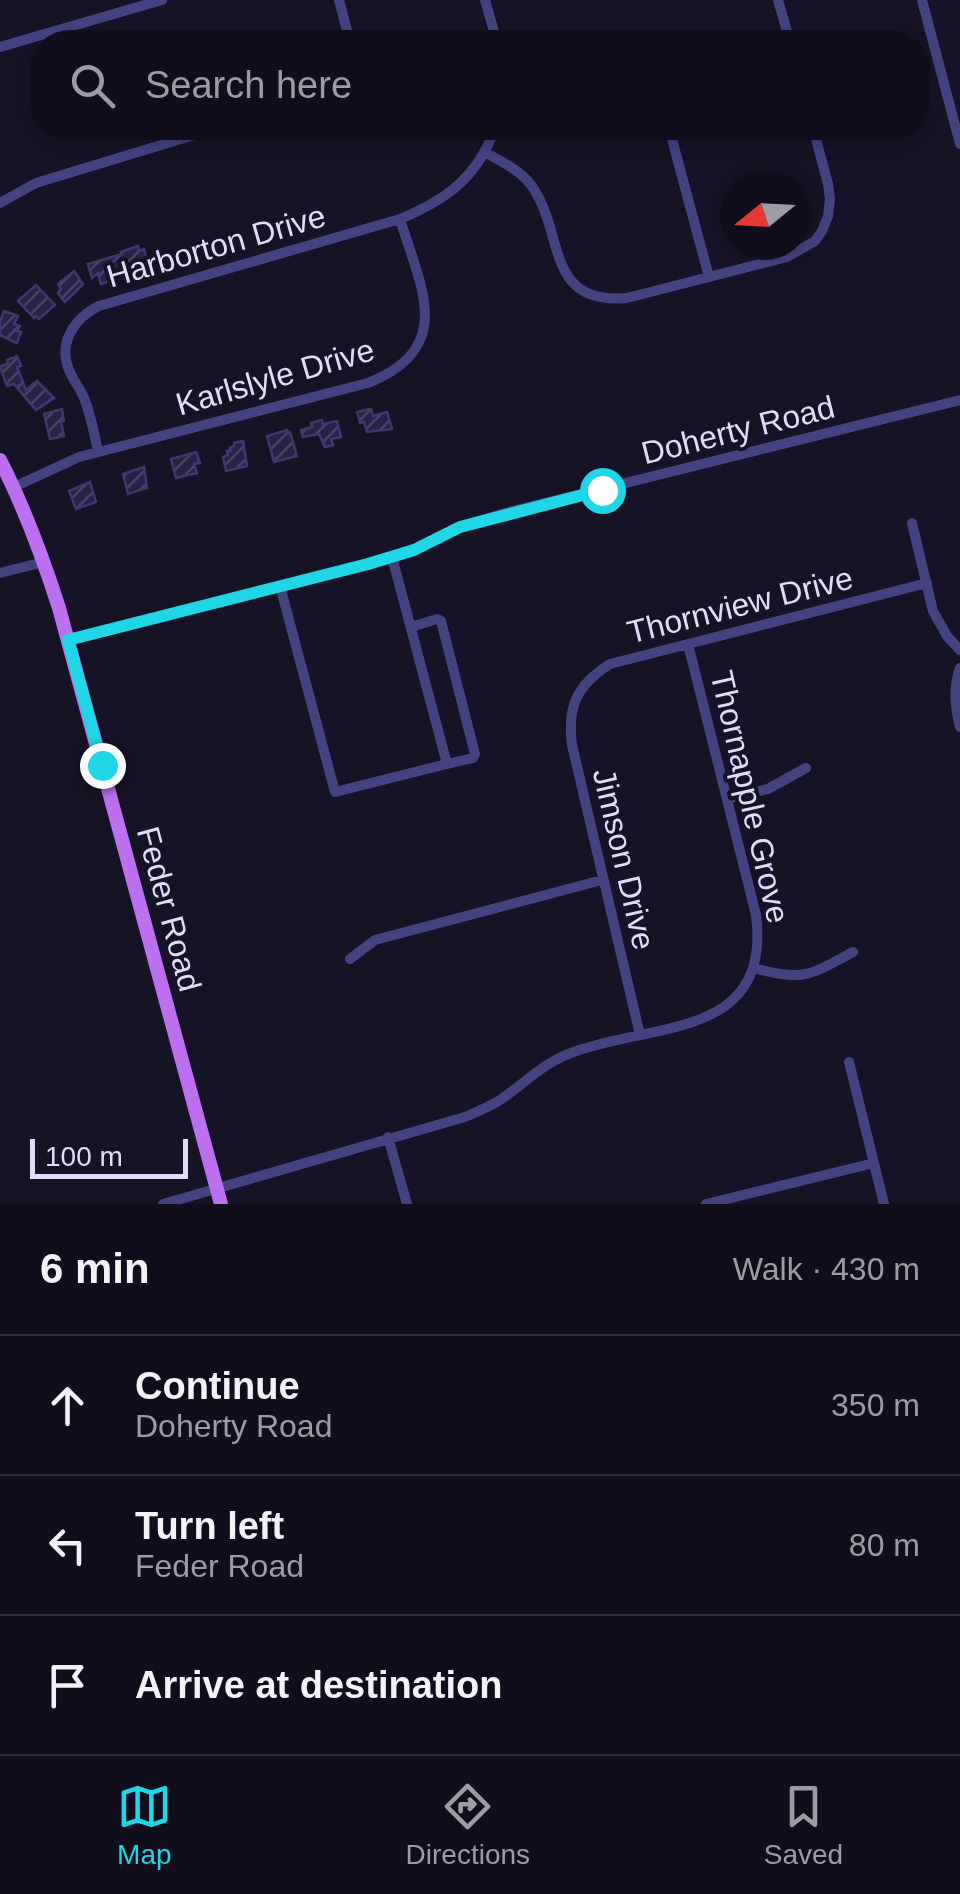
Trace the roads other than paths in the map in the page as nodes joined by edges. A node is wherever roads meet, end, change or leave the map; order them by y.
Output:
1 (162, 0) edge
2 (339, 0) edge
3 (485, 0) edge
4 (778, 0) edge
5 (922, 0) edge
6 (59, 30) edge
7 (347, 30) edge
8 (493, 30) edge
9 (787, 30) edge
10 (930, 30) edge
11 (930, 30) edge
12 (30, 38) edge
13 (0, 47) edge
14 (178, 140) edge
15 (491, 140) edge
16 (672, 140) edge
17 (816, 140) edge
18 (960, 144) edge
19 (486, 153) junction
20 (0, 203) edge
21 (400, 219) junction
22 (709, 277) junction
23 (960, 400) edge
24 (98, 452) junction
25 (0, 460) edge
26 (14, 488) junction
27 (912, 523) dead end
28 (392, 557) junction
29 (44, 562) junction
30 (0, 574) edge
31 (927, 583) junction
32 (280, 586) junction
33 (410, 627) junction
34 (68, 640) junction
35 (688, 644) junction
36 (960, 650) edge
37 (960, 668) edge
38 (578, 694) joint
39 (960, 727) edge
40 (447, 764) junction
41 (806, 768) dead end
42 (728, 798) junction
43 (602, 880) junction
44 (853, 952) dead end
45 (350, 959) dead end
46 (754, 968) junction
47 (640, 1034) junction
48 (849, 1062) dead end
49 (388, 1138) junction
50 (874, 1163) junction
51 (218, 1196) edge
52 (163, 1204) edge
53 (407, 1204) edge
54 (706, 1204) edge
55 (884, 1204) edge

1 - 6 street
2 - 7 street
3 - 8 street
4 - 9 street
5 - 10 street
11 - 18 street
12 - 13 street
14 - 20 street
15 - 19 street
16 - 22 street
17 - 22 street
19 - 21 street, Harborton Drive
19 - 22 street
21 - 24 street, Karlslyle Drive
21 - 24 street, Harborton Drive
23 - 28 street, Doherty Road
24 - 26 street, Karlslyle Drive
25 - 26 main road, Feder Road
26 - 29 main road, Feder Road
27 - 31 street
28 - 32 street, Doherty Road
28 - 33 street
29 - 30 street
29 - 34 main road, Feder Road
31 - 35 street, Thornview Drive
31 - 36 street
32 - 34 street, Doherty Road
32 - 40 street
33 - 40 street
33 - 40 street
34 - 51 main road, Feder Road
35 - 38 street, Thornview Drive
35 - 42 street, Thornapple Grove
37 - 39 street
38 - 43 street, Jimson Drive
41 - 42 street
42 - 46 street, Thornapple Grove
43 - 45 street
43 - 47 street, Jimson Drive
44 - 46 street
46 - 47 street, Thornapple Grove
47 - 49 street, Thornapple Grove
48 - 50 street
49 - 51 street, Thornapple Grove
49 - 53 street
50 - 54 street
50 - 55 street
51 - 52 street, Thornapple Grove

